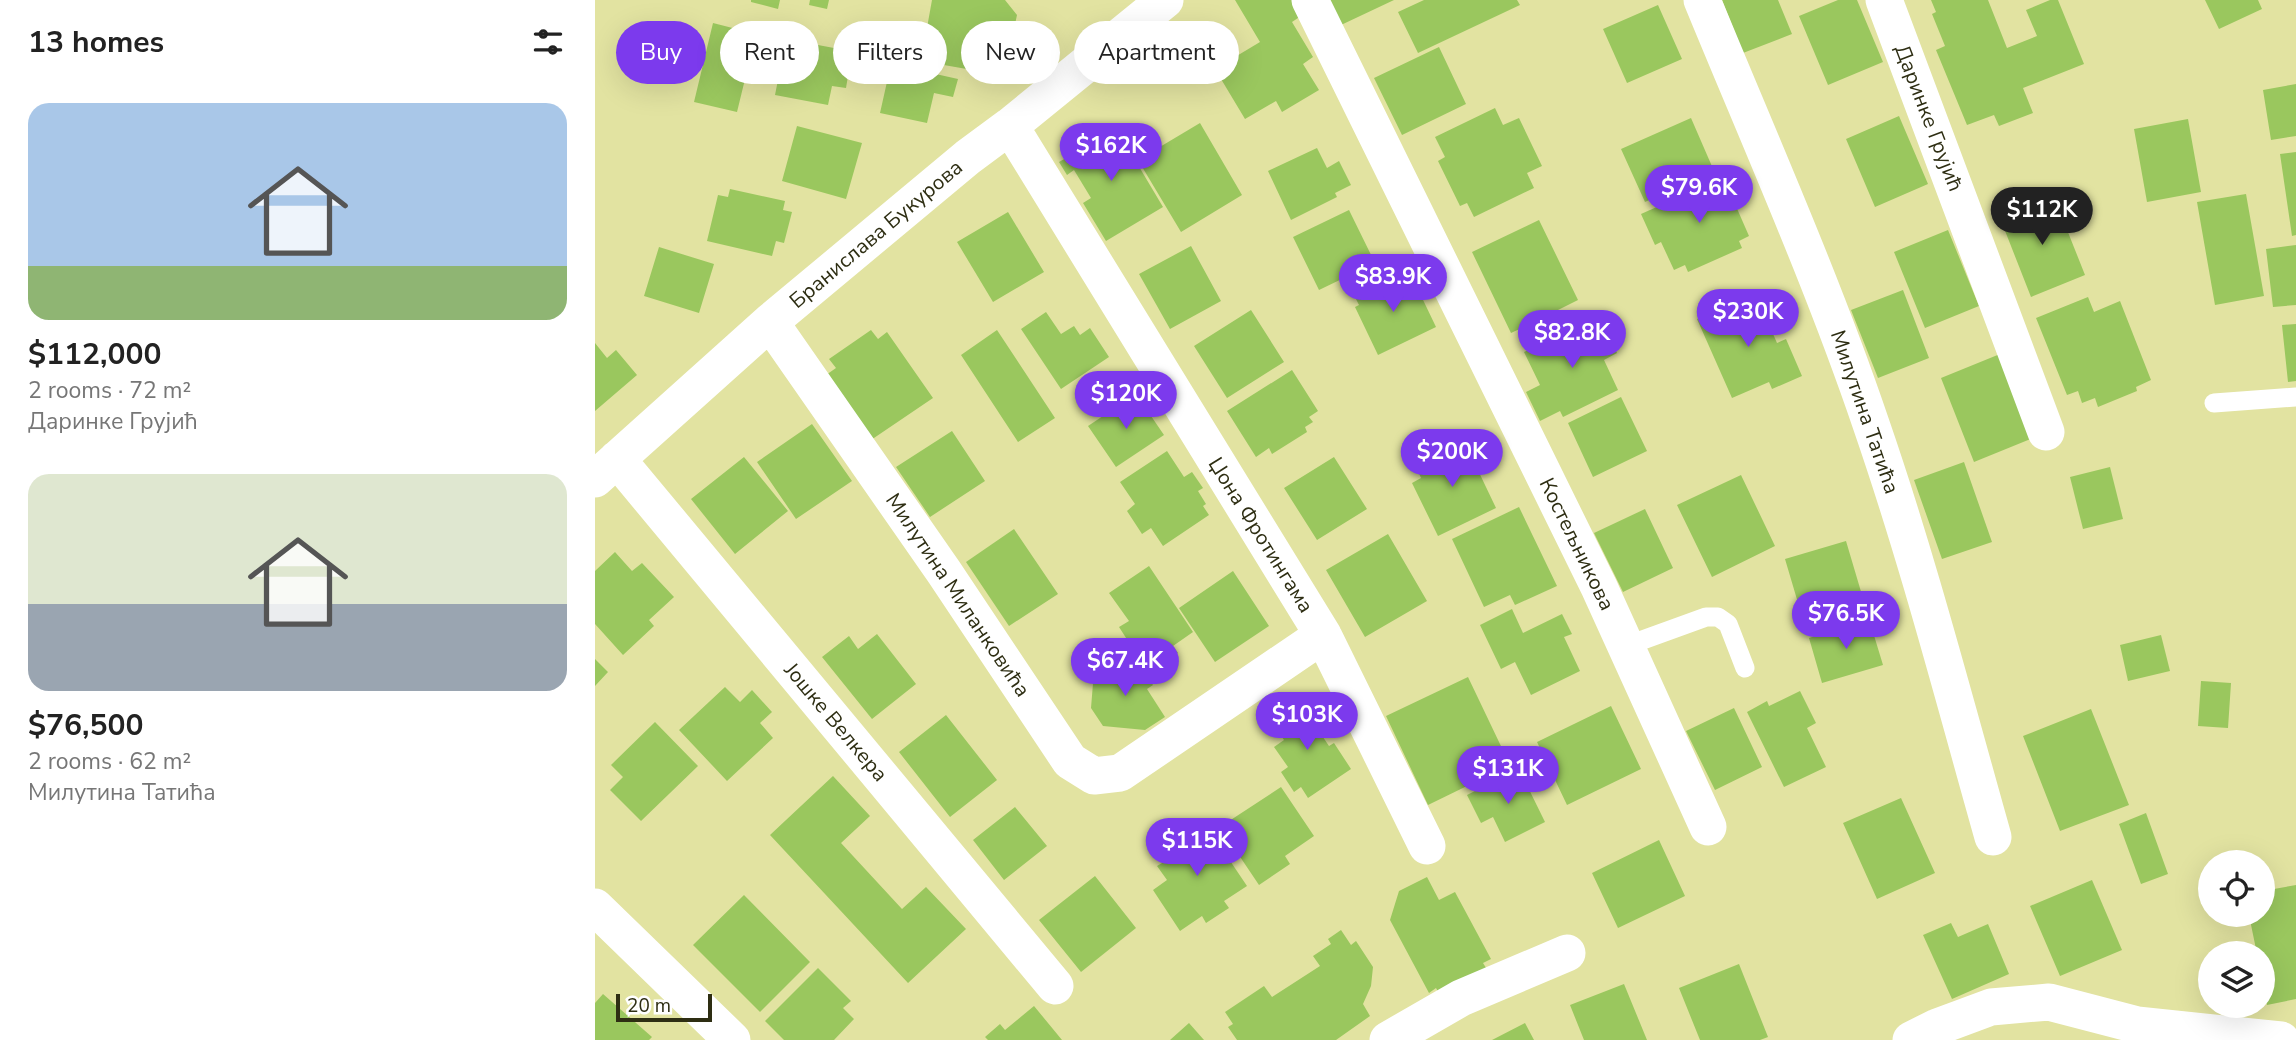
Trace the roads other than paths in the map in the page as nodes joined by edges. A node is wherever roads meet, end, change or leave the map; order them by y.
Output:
1 (1165, 0) edge
2 (1310, 0) edge
3 (1702, 0) edge
4 (1884, 0) edge
5 (1010, 126) junction
6 (770, 322) junction
7 (2296, 397) edge
8 (2214, 403) dead end
9 (2046, 432) dead end
10 (606, 469) edge
11 (1323, 635) junction
12 (1626, 646) junction
13 (1745, 668) dead end
14 (1707, 827) dead end
15 (1993, 837) dead end
16 (1427, 846) dead end
17 (595, 907) edge
18 (1567, 953) dead end
19 (1055, 986) dead end
20 (2139, 1032) edge
21 (732, 1040) edge
22 (1388, 1040) edge
23 (1911, 1040) edge
24 (2281, 1040) edge

1 - 5 street, Бранислава Букурова
2 - 12 street, Костељникова
3 - 15 street, Милутина Татића
4 - 9 street, Даринке Грујић
5 - 6 street, Бранислава Букурова
5 - 11 street, Џона Фротингама
6 - 10 street, Бранислава Букурова
6 - 11 street, Милутина Миланковића
7 - 8 lane
10 - 19 street, Јошке Велкера
11 - 16 street, Џона Фротингама
12 - 13 lane
12 - 14 street, Костељникова
17 - 21 street
18 - 22 street
20 - 23 street
20 - 24 street

